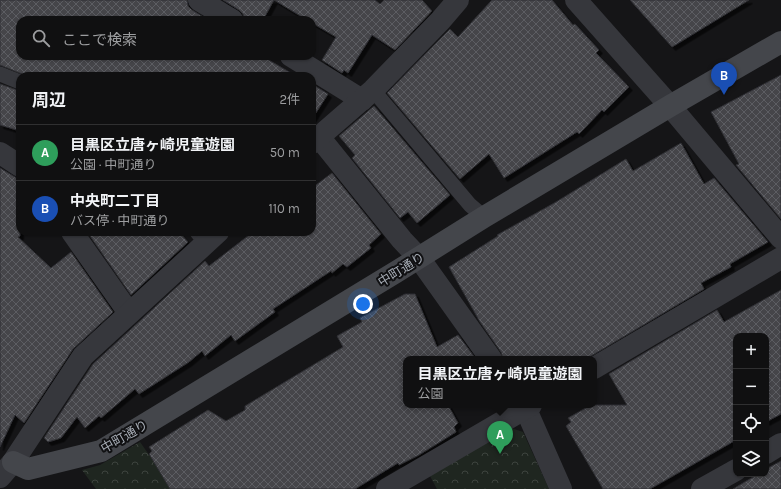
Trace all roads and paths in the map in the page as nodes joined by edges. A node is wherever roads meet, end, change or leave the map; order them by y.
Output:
1 (199, 0) edge
2 (458, 0) edge
3 (576, 0) edge
4 (225, 16) edge
5 (781, 42) edge
6 (299, 60) edge
7 (0, 74) edge
8 (16, 80) edge
9 (368, 95) junction
10 (670, 106) junction
11 (316, 139) edge
12 (316, 141) edge
13 (0, 153) edge
14 (16, 163) edge
15 (484, 217) junction
16 (75, 236) edge
17 (207, 236) edge
18 (781, 238) edge
19 (419, 258) junction
20 (781, 258) edge
21 (129, 313) junction
22 (489, 356) edge
23 (597, 366) edge
24 (524, 408) edge
25 (528, 408) edge
26 (781, 444) edge
27 (769, 451) edge
28 (4, 471) edge
29 (733, 472) edge
30 (387, 489) edge
31 (561, 489) edge
32 (702, 489) edge

1 - 4 street
2 - 9 street
3 - 10 street
5 - 10 street, 中町通り
6 - 9 street
7 - 8 lane
9 - 11 street
9 - 15 lane
10 - 15 street, 中町通り
10 - 18 street
12 - 19 street
13 - 14 street
15 - 19 street, 中町通り
16 - 21 street
17 - 21 street
19 - 22 street
19 - 28 street, 中町通り
20 - 23 street
21 - 28 street
24 - 30 street
25 - 31 street
26 - 27 street
29 - 32 street

